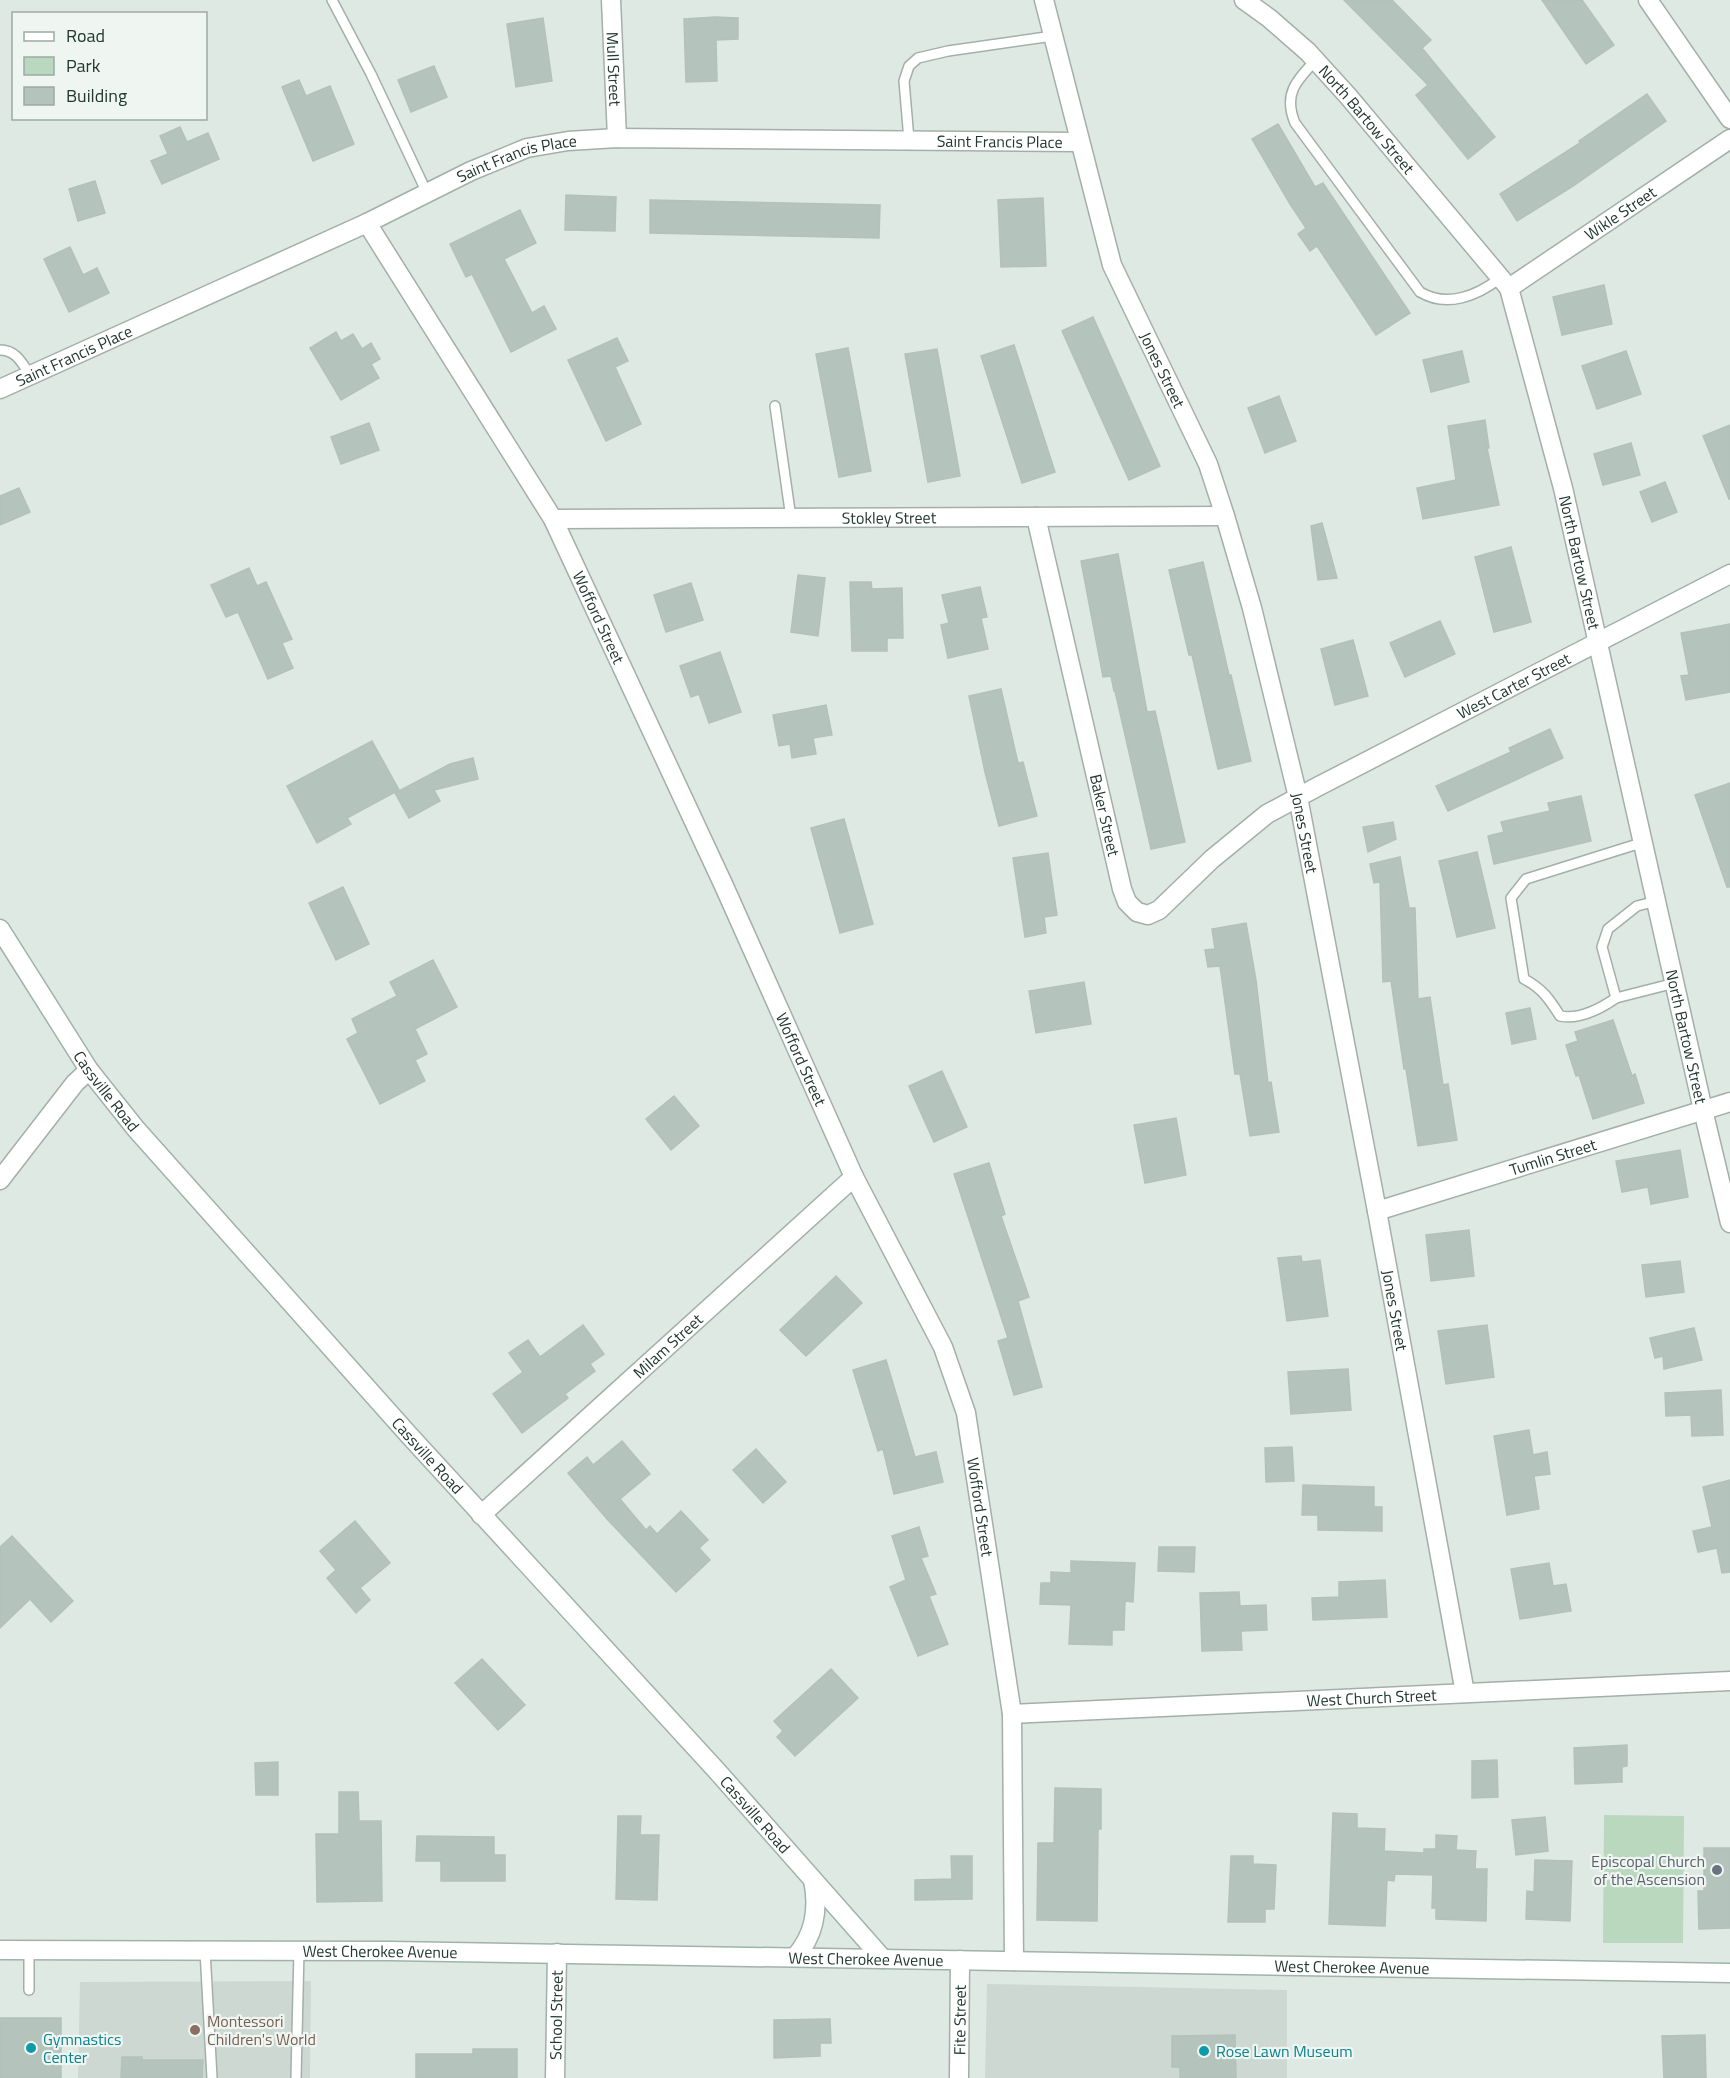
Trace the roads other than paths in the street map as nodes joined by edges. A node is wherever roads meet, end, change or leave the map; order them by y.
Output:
1 (332, 0) edge
2 (611, 0) edge
3 (1044, 0) edge
4 (1244, 0) edge
5 (1648, 0) edge
6 (1053, 36) junction
7 (1316, 60) junction
8 (1730, 119) edge
9 (617, 138) junction
10 (1730, 139) edge
11 (909, 140) junction
12 (1079, 142) junction
13 (427, 193) junction
14 (367, 223) junction
15 (1504, 283) junction
16 (0, 350) edge
17 (30, 375) junction
18 (0, 389) edge
19 (775, 406) dead end
20 (1225, 516) junction
21 (1036, 517) junction
22 (791, 518) junction
23 (553, 519) junction
24 (1730, 574) edge
25 (1598, 643) junction
26 (1298, 797) junction
27 (1644, 842) junction
28 (1657, 901) junction
29 (0, 929) edge
30 (1675, 983) junction
31 (1616, 998) junction
32 (89, 1070) junction
33 (1730, 1102) edge
34 (1703, 1110) junction
35 (854, 1177) junction
36 (0, 1180) edge
37 (1377, 1211) junction
38 (1730, 1223) edge
39 (482, 1515) junction
40 (1730, 1681) edge
41 (1465, 1693) junction
42 (1012, 1714) junction
43 (813, 1880) junction
44 (0, 1950) edge
45 (29, 1950) junction
46 (205, 1950) junction
47 (300, 1950) junction
48 (556, 1953) junction
49 (795, 1957) junction
50 (883, 1959) junction
51 (960, 1960) junction
52 (1014, 1961) junction
53 (1730, 1973) edge
54 (29, 1990) dead end
55 (212, 2078) edge
56 (296, 2078) edge
57 (555, 2078) edge
58 (959, 2078) edge

1 - 13 lane
2 - 9 street, Mull Street
3 - 6 street, Jones Street
4 - 7 street, North Bartow Street
5 - 8 street
6 - 11 lane
6 - 12 street, Jones Street
7 - 15 street, North Bartow Street
7 - 15 lane
9 - 11 street, Saint Francis Place
9 - 13 street, Saint Francis Place
10 - 15 street, Wikle Street
11 - 12 street, Saint Francis Place
12 - 20 street, Jones Street
13 - 14 street, Saint Francis Place
14 - 17 street, Saint Francis Place
14 - 23 street, Wofford Street
15 - 25 street, North Bartow Street
16 - 17 lane
17 - 18 street, Saint Francis Place
19 - 22 lane
20 - 21 street, Stokley Street
20 - 26 street, Jones Street
21 - 22 street, Stokley Street
21 - 26 street, Baker Street
22 - 23 street, Stokley Street
23 - 35 street, Wofford Street
24 - 25 street, West Carter Street
25 - 26 street, West Carter Street
25 - 27 street, North Bartow Street
26 - 37 street, Jones Street
27 - 28 street, North Bartow Street
27 - 31 lane
28 - 30 street, North Bartow Street
28 - 31 lane
29 - 32 street, Cassville Road
30 - 31 lane
30 - 34 street, North Bartow Street
32 - 36 street
32 - 39 street, Cassville Road
33 - 34 street, Tumlin Street
34 - 37 street, Tumlin Street
34 - 38 street, North Bartow Street
35 - 39 street, Milam Street
35 - 42 street, Wofford Street
37 - 41 street, Jones Street
39 - 43 street, Cassville Road
40 - 41 street, West Church Street
41 - 42 street, West Church Street
42 - 52 street, Wofford Street
43 - 49 street
43 - 50 street, Cassville Road
44 - 45 street, West Cherokee Avenue
45 - 46 street, West Cherokee Avenue
45 - 54 lane
46 - 47 street, West Cherokee Avenue
46 - 55 lane
47 - 48 street, West Cherokee Avenue
47 - 56 lane
48 - 49 street, West Cherokee Avenue
48 - 57 street, School Street
49 - 50 street, West Cherokee Avenue
50 - 51 street, West Cherokee Avenue
51 - 52 street, West Cherokee Avenue
51 - 58 street, Fite Street
52 - 53 street, West Cherokee Avenue

